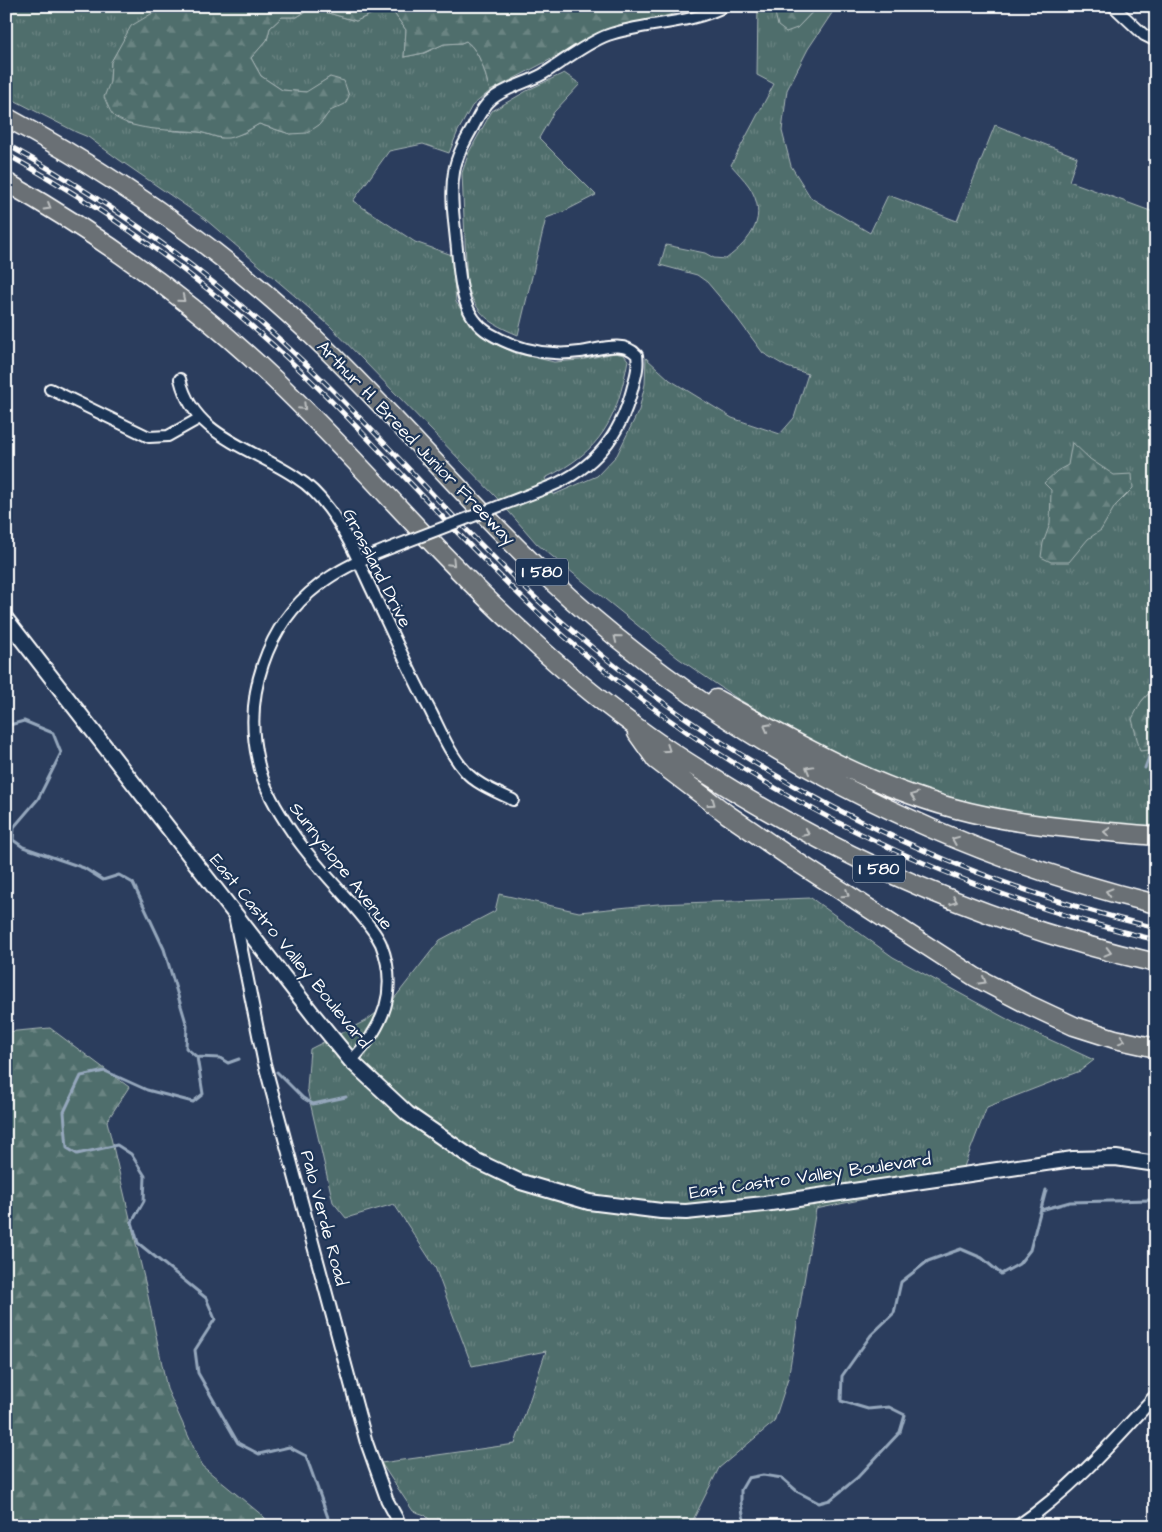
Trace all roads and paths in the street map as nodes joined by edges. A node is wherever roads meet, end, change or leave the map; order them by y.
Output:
1 (725, 6) edge
2 (1113, 6) edge
3 (1156, 41) edge
4 (6, 116) edge
5 (6, 182) edge
6 (180, 379) dead end
7 (50, 389) dead end
8 (200, 418) junction
9 (358, 561) junction
10 (6, 619) edge
11 (647, 662) junction
12 (628, 721) junction
13 (513, 800) dead end
14 (1156, 836) edge
15 (1156, 904) edge
16 (234, 913) junction
17 (1156, 964) edge
18 (1156, 1048) edge
19 (352, 1061) junction
20 (1156, 1164) edge
21 (1156, 1395) edge
22 (401, 1526) edge
23 (1018, 1526) edge

1 - 9 street, Sunnyslope Avenue, bridge
2 - 3 street
11 -> 4 highway, Arthur H. Breed Junior Freeway / I 580
5 -> 12 highway, I 580
6 - 8 street, Grassland Drive
7 - 8 street
8 - 9 street, Grassland Drive
9 - 13 street, Grassland Drive
9 - 19 street, Sunnyslope Avenue
10 - 16 main road, East Castro Valley Boulevard
14 -> 11 highway
15 -> 11 highway, Arthur H. Breed Junior Freeway / I 580
12 -> 17 highway, I 580
12 -> 18 highway
16 - 19 main road, East Castro Valley Boulevard
16 - 22 street, Palo Verde Road
19 - 20 main road, East Castro Valley Boulevard
21 - 23 street

